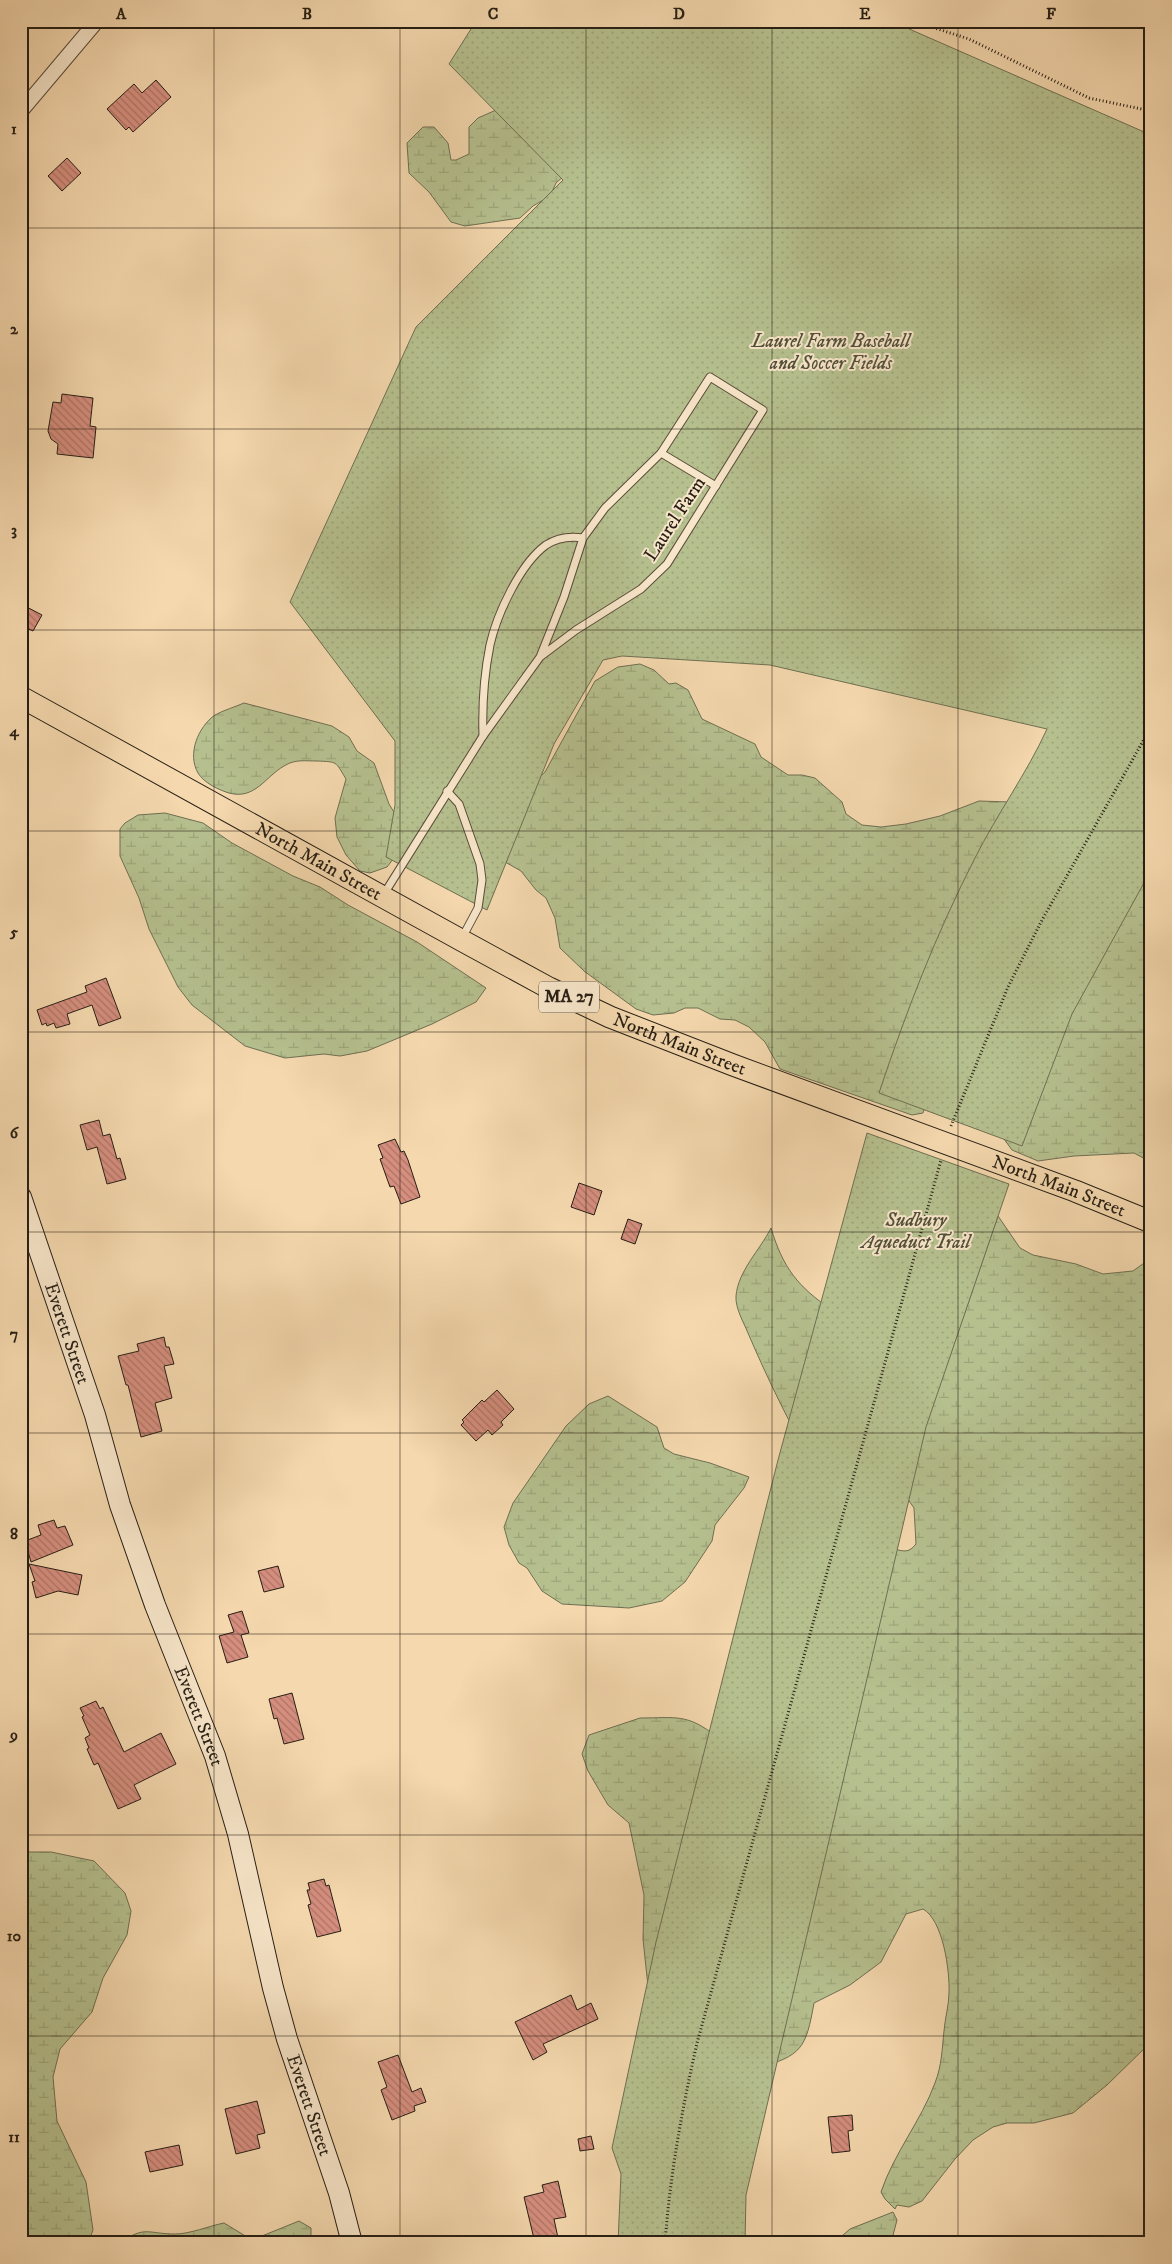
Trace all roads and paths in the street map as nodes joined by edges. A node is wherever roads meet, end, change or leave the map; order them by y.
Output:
1 (97, 21) edge
2 (915, 22) edge
3 (21, 110) edge
4 (1151, 111) edge
5 (661, 453) junction
6 (716, 486) junction
7 (583, 538) junction
8 (540, 657) junction
9 (21, 697) edge
10 (1151, 727) edge
11 (483, 736) junction
12 (447, 791) junction
13 (382, 897) junction
14 (461, 940) junction
15 (946, 1143) junction
16 (21, 1196) edge
17 (1151, 1222) edge
18 (352, 2243) edge
19 (665, 2243) edge

1 - 3 street
2 - 4 path
5 - 6 lane
5 - 6 lane, Laurel Farm
5 - 7 lane, Laurel Farm
6 - 8 lane, Laurel Farm
7 - 8 lane, Laurel Farm
7 - 11 lane
8 - 11 lane, Laurel Farm
9 - 13 main road, North Main Street / MA 27
10 - 15 path
11 - 12 lane, Laurel Farm
12 - 13 lane, Laurel Farm
12 - 14 lane
13 - 14 main road, North Main Street / MA 27
14 - 15 main road, North Main Street / MA 27
15 - 17 main road, North Main Street / MA 27
15 - 19 path
16 - 18 street, Everett Street

